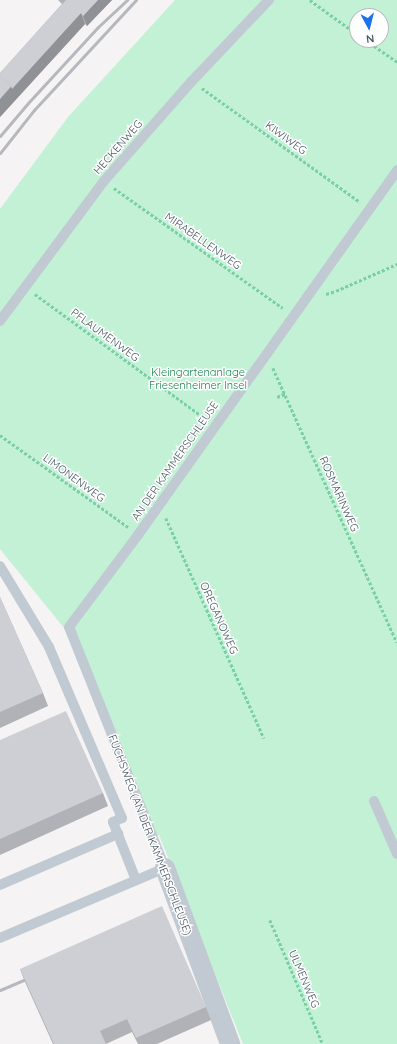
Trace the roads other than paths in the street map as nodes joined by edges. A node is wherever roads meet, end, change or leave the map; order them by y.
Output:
1 (269, 0) edge
2 (397, 170) edge
3 (0, 321) edge
4 (0, 566) edge
5 (69, 627) joint
6 (374, 801) dead end
7 (118, 834) junction
8 (397, 854) edge
9 (164, 868) junction
10 (136, 880) junction
11 (0, 885) edge
12 (0, 938) edge
13 (230, 1044) edge

1 - 3 lane, HECKENWEG
2 - 5 lane, AN DER KAMMERSCHLEUSE
4 - 7 lane
5 - 9 lane, FUCHSWEG (AN DER KAMMERSCHLEUSE)
6 - 8 lane
7 - 10 lane
7 - 11 lane
9 - 10 lane
9 - 13 street, FUCHSWEG (AN DER KAMMERSCHLEUSE)
10 - 12 lane

